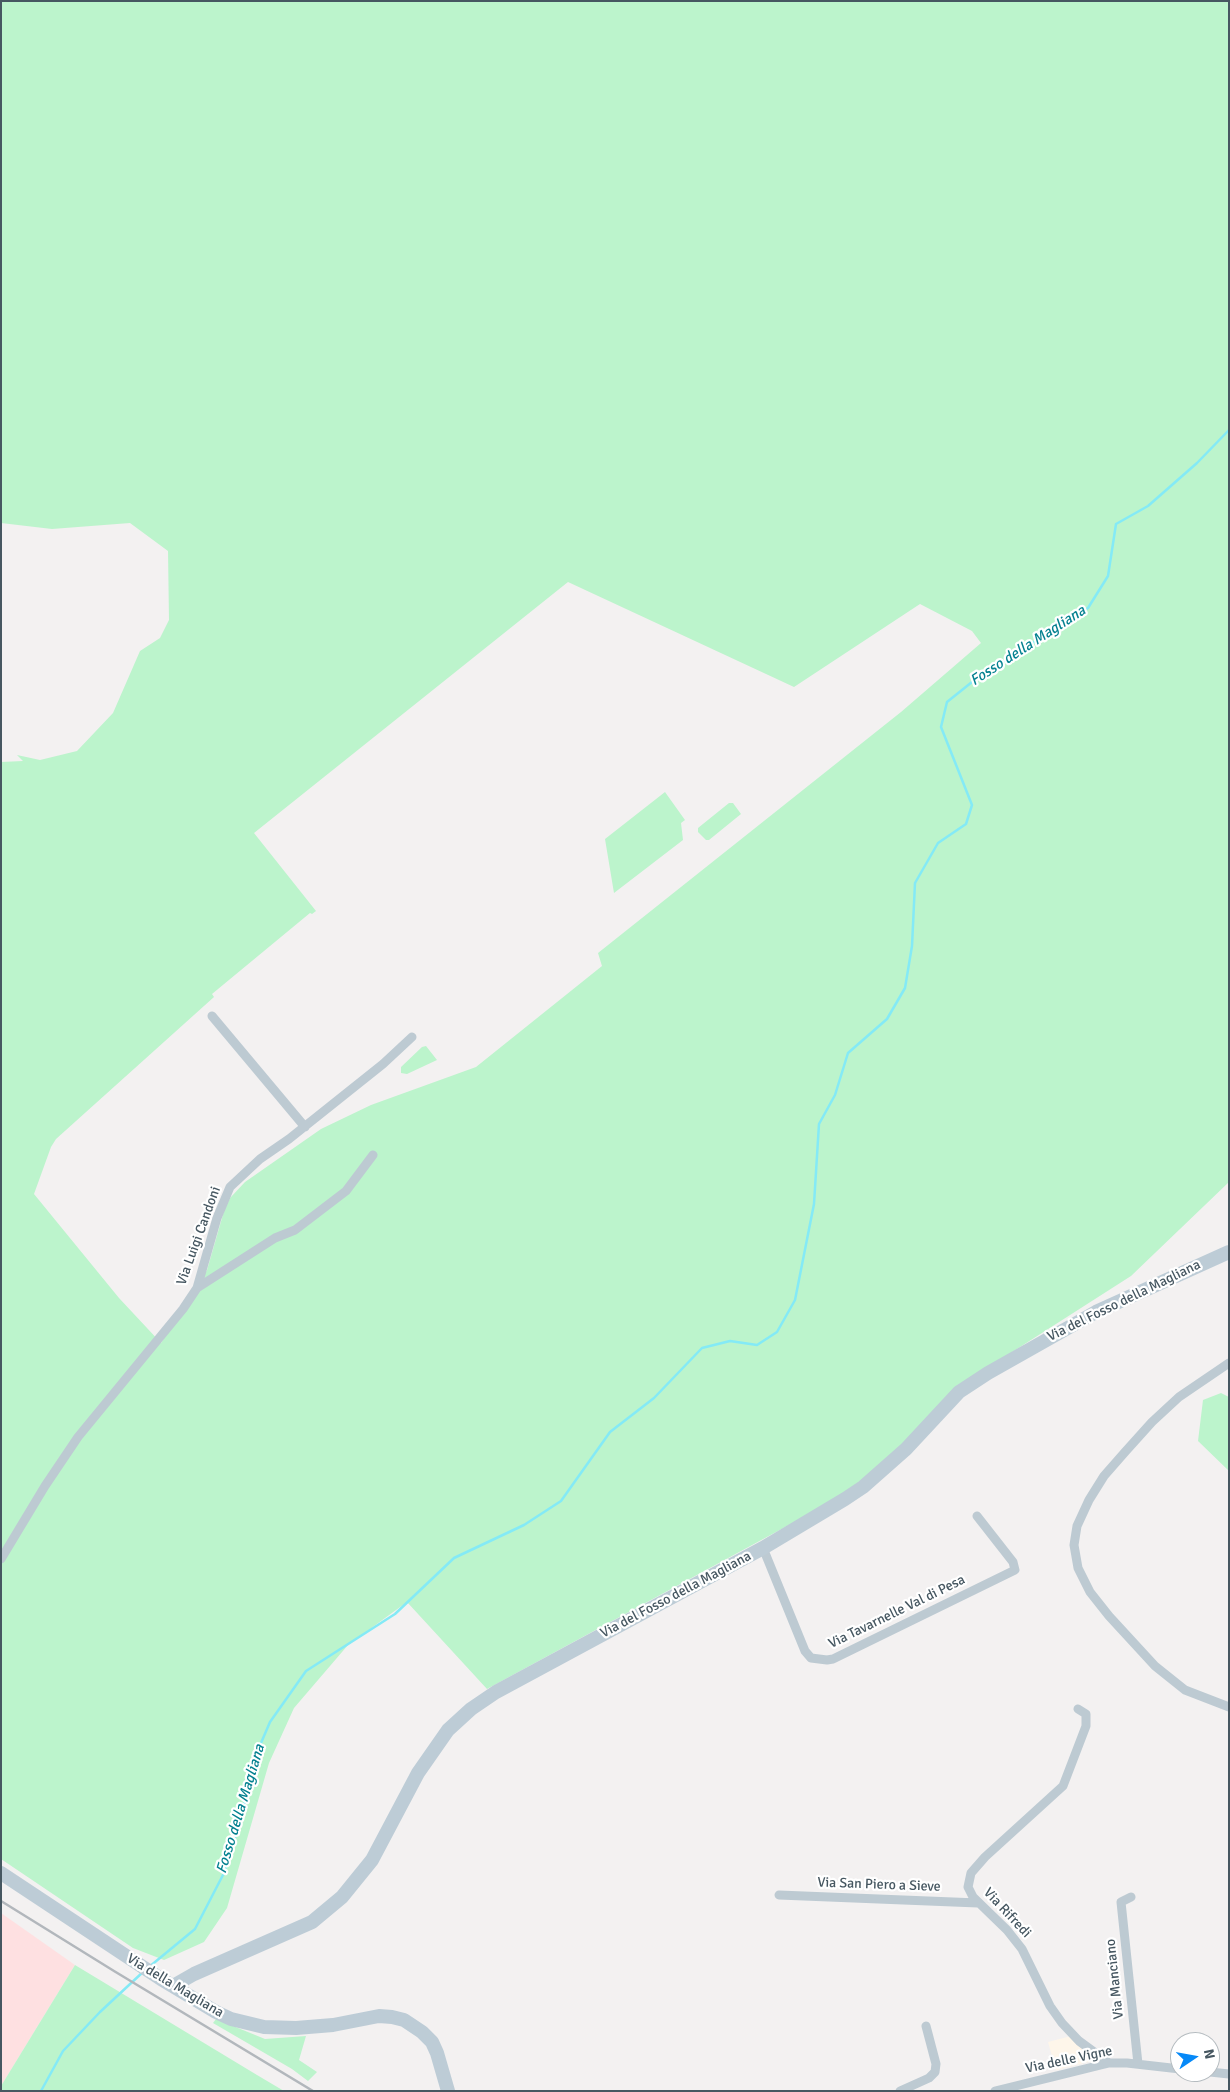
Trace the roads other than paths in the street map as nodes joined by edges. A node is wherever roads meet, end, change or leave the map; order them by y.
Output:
1 (212, 1016) dead end
2 (412, 1036) dead end
3 (305, 1127) junction
4 (373, 1155) dead end
5 (1229, 1252) edge
6 (197, 1288) junction
7 (1229, 1364) edge
8 (977, 1516) dead end
9 (764, 1548) junction
10 (1, 1558) edge
11 (1229, 1707) edge
12 (1078, 1709) dead end
13 (1, 1873) edge
14 (780, 1895) dead end
15 (1131, 1897) dead end
16 (978, 1903) junction
17 (167, 1983) junction
18 (926, 2026) dead end
19 (1109, 2063) junction
20 (1138, 2064) junction
21 (1170, 2068) edge
22 (448, 2091) edge
23 (900, 2091) edge
24 (995, 2091) edge

1 - 3 street
2 - 3 street, Via Luigi Candoni
3 - 6 street, Via Luigi Candoni
4 - 6 street
5 - 9 street, Via del Fosso della Magliana
6 - 10 street, Via Luigi Candoni
7 - 11 street
8 - 9 street, Via Tavarnelle Val di Pesa
9 - 17 street, Via del Fosso della Magliana
12 - 16 street, Via Rifredi
13 - 17 street, Via della Magliana
14 - 16 street, Via San Piero a Sieve
15 - 20 street, Via Manciano
16 - 19 street, Via Rifredi
17 - 22 street, Via della Magliana
18 - 23 street
19 - 20 street, Via delle Vigne
19 - 24 street, Via delle Vigne
20 - 21 street, Via delle Vigne

